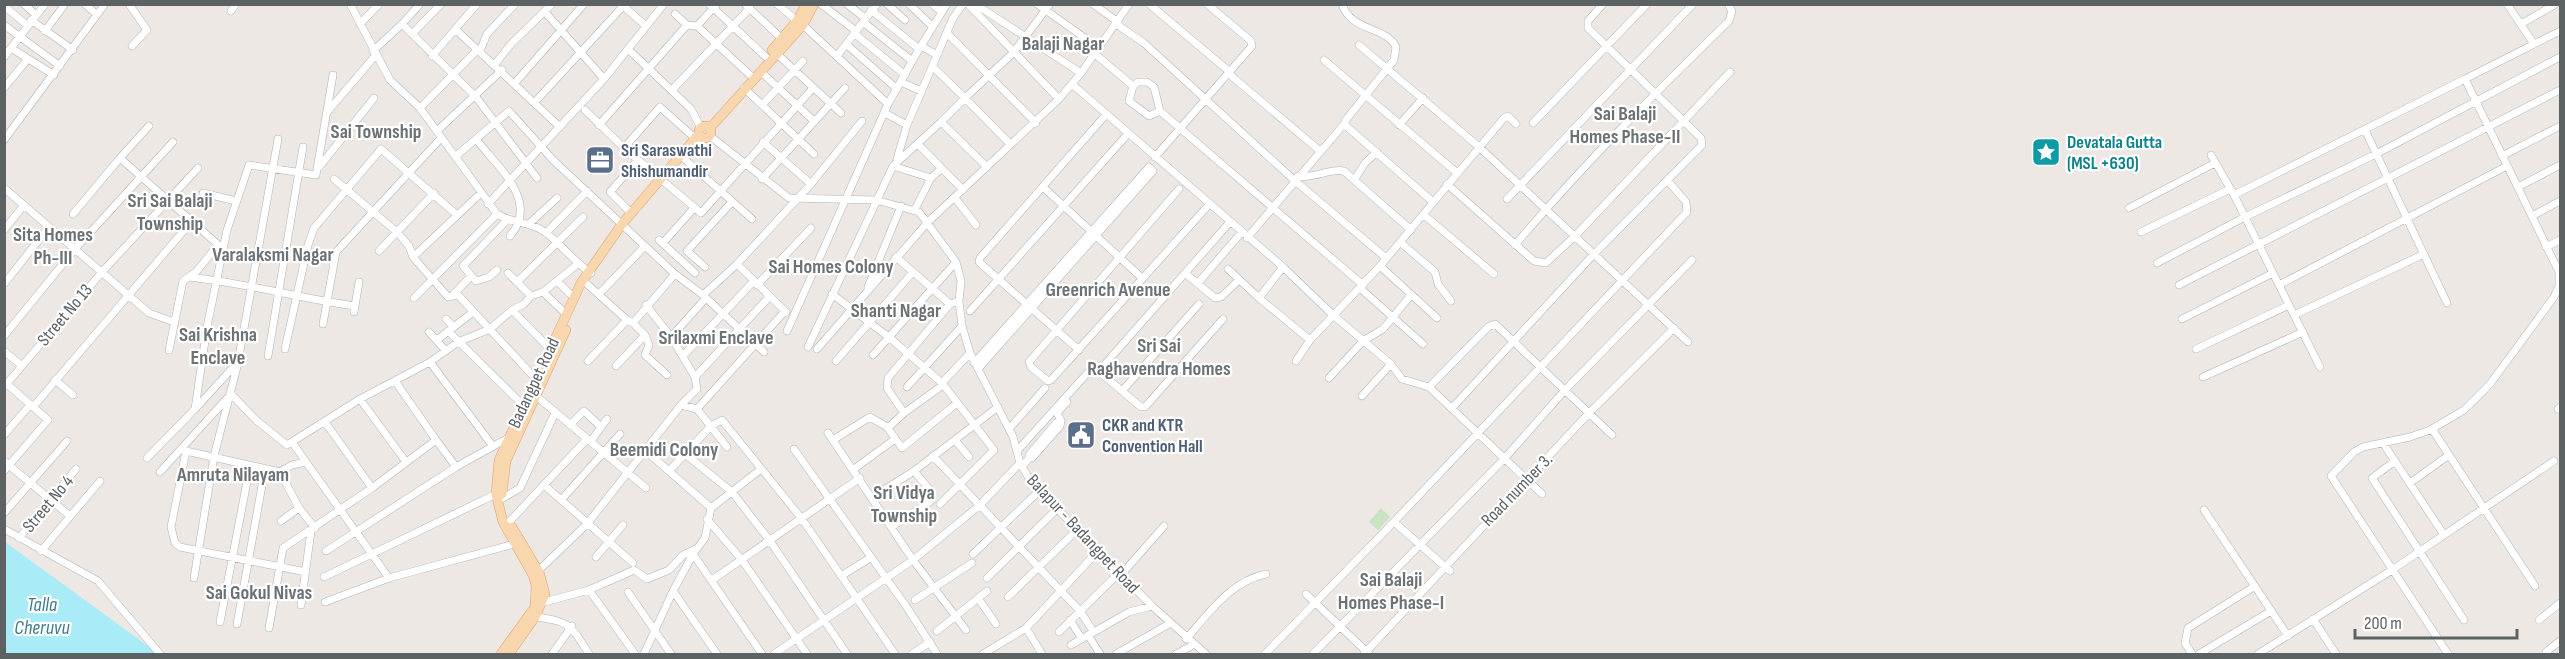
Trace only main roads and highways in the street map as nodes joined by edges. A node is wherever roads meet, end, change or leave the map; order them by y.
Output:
1 (814, 4) edge
2 (803, 6) edge
3 (800, 23) junction
4 (702, 133) junction
5 (661, 180) junction
6 (624, 225) junction
7 (591, 272) junction
8 (525, 409) junction
9 (500, 496) junction
10 (536, 573) junction
11 (531, 616) junction
12 (501, 654) edge
13 (509, 654) edge

1 - 3 main road, Badangpet Road
2 - 3 main road, Badangpet Road
3 - 4 main road, Badangpet Road
3 - 4 main road, Badangpet Road
4 - 5 main road, Badangpet Road
5 - 6 main road, Badangpet Road
5 - 6 main road, Badangpet Road
6 - 7 main road, Badangpet Road
7 - 8 main road, Badangpet Road
7 - 8 main road, Badangpet Road
8 - 9 main road, Badangpet Road
8 - 9 main road, Badangpet Road
9 - 10 main road, Badangpet Road
9 - 10 main road, Badangpet Road
10 - 11 main road, Badangpet Road
11 - 12 main road
11 - 13 main road

